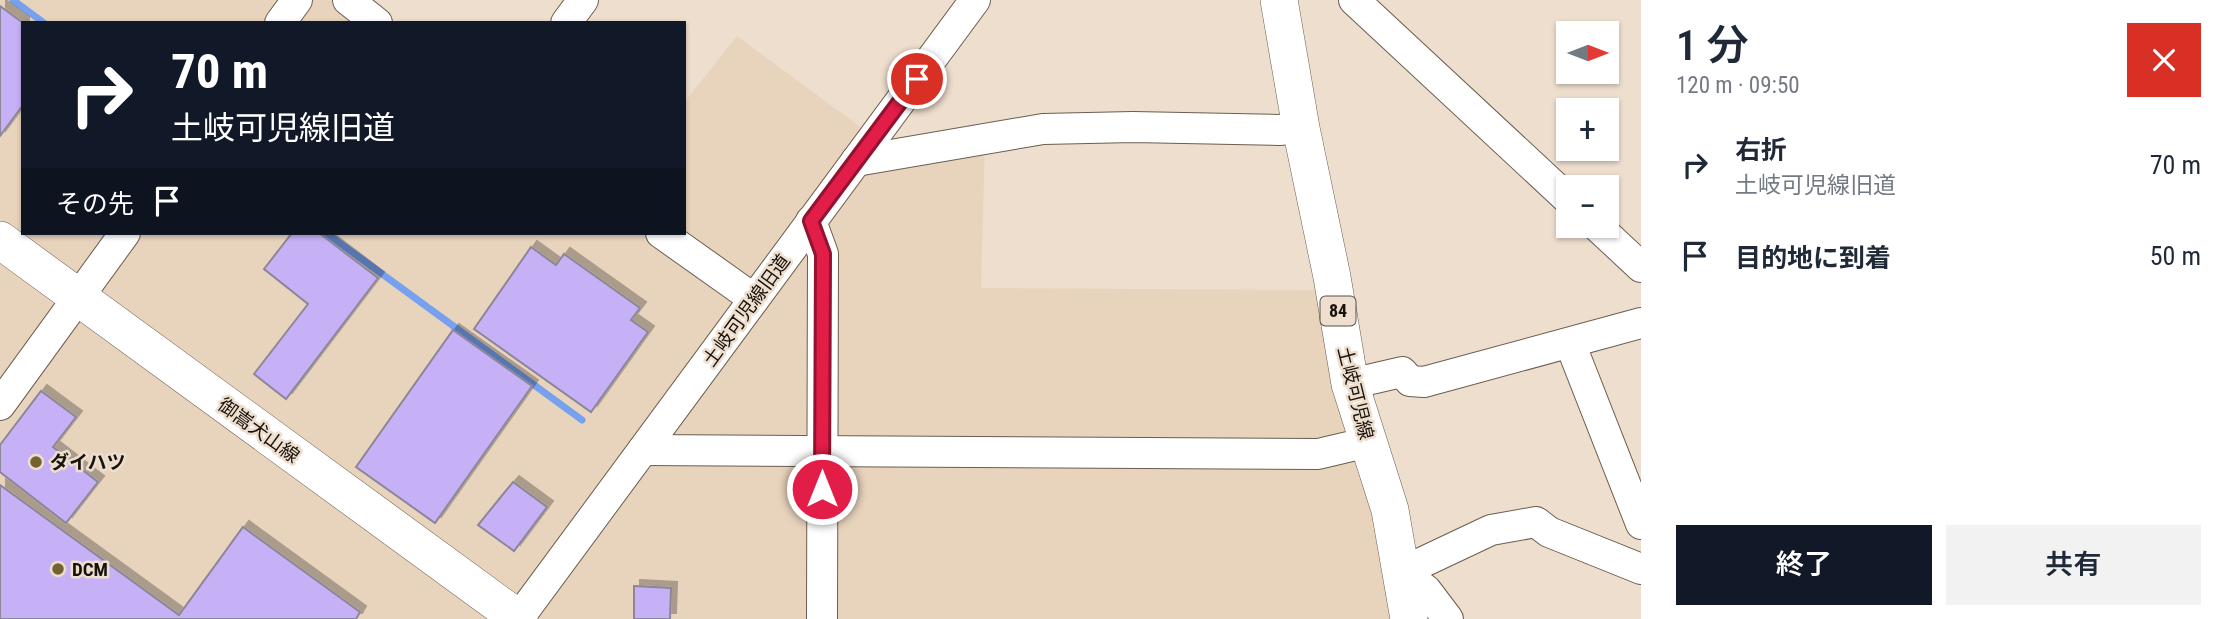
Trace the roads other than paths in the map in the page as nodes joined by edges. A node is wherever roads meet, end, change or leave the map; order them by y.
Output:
1 (297, 0) edge
2 (348, 0) edge
3 (583, 0) edge
4 (975, 0) edge
5 (1279, 0) edge
6 (1354, 0) edge
7 (281, 21) edge
8 (374, 21) edge
9 (567, 21) edge
10 (1301, 128) junction
11 (856, 161) junction
12 (1556, 188) edge
13 (811, 221) junction
14 (124, 235) edge
15 (664, 235) edge
16 (1610, 238) edge
17 (0, 240) edge
18 (1641, 267) edge
19 (78, 298) junction
20 (754, 299) junction
21 (1641, 323) edge
22 (1570, 343) junction
23 (1350, 384) junction
24 (0, 405) edge
25 (1369, 442) junction
26 (643, 450) junction
27 (822, 451) junction
28 (1641, 524) edge
29 (1641, 569) edge
30 (1402, 572) junction
31 (518, 619) edge
32 (822, 619) edge
33 (1409, 619) edge
34 (1448, 619) edge

1 - 7 street
2 - 8 street
3 - 9 street
4 - 11 street, 土岐可児線旧道
5 - 10 main road, 土岐可児線 / 84
6 - 12 street
10 - 11 street
10 - 23 main road, 土岐可児線 / 84
11 - 13 street, 土岐可児線旧道
13 - 20 street, 土岐可児線旧道
13 - 27 street
14 - 19 street
15 - 20 street
16 - 18 street
17 - 19 main road, 御嵩犬山線
19 - 24 street
19 - 31 main road, 御嵩犬山線
20 - 26 street, 土岐可児線旧道
21 - 22 street
22 - 23 street
22 - 28 street
23 - 25 main road, 土岐可児線 / 84
25 - 27 street
25 - 30 main road, 土岐可児線 / 84
26 - 27 street
26 - 31 street, 土岐可児線旧道
27 - 32 street
29 - 30 street
30 - 33 main road, 土岐可児線 / 84
30 - 34 street

